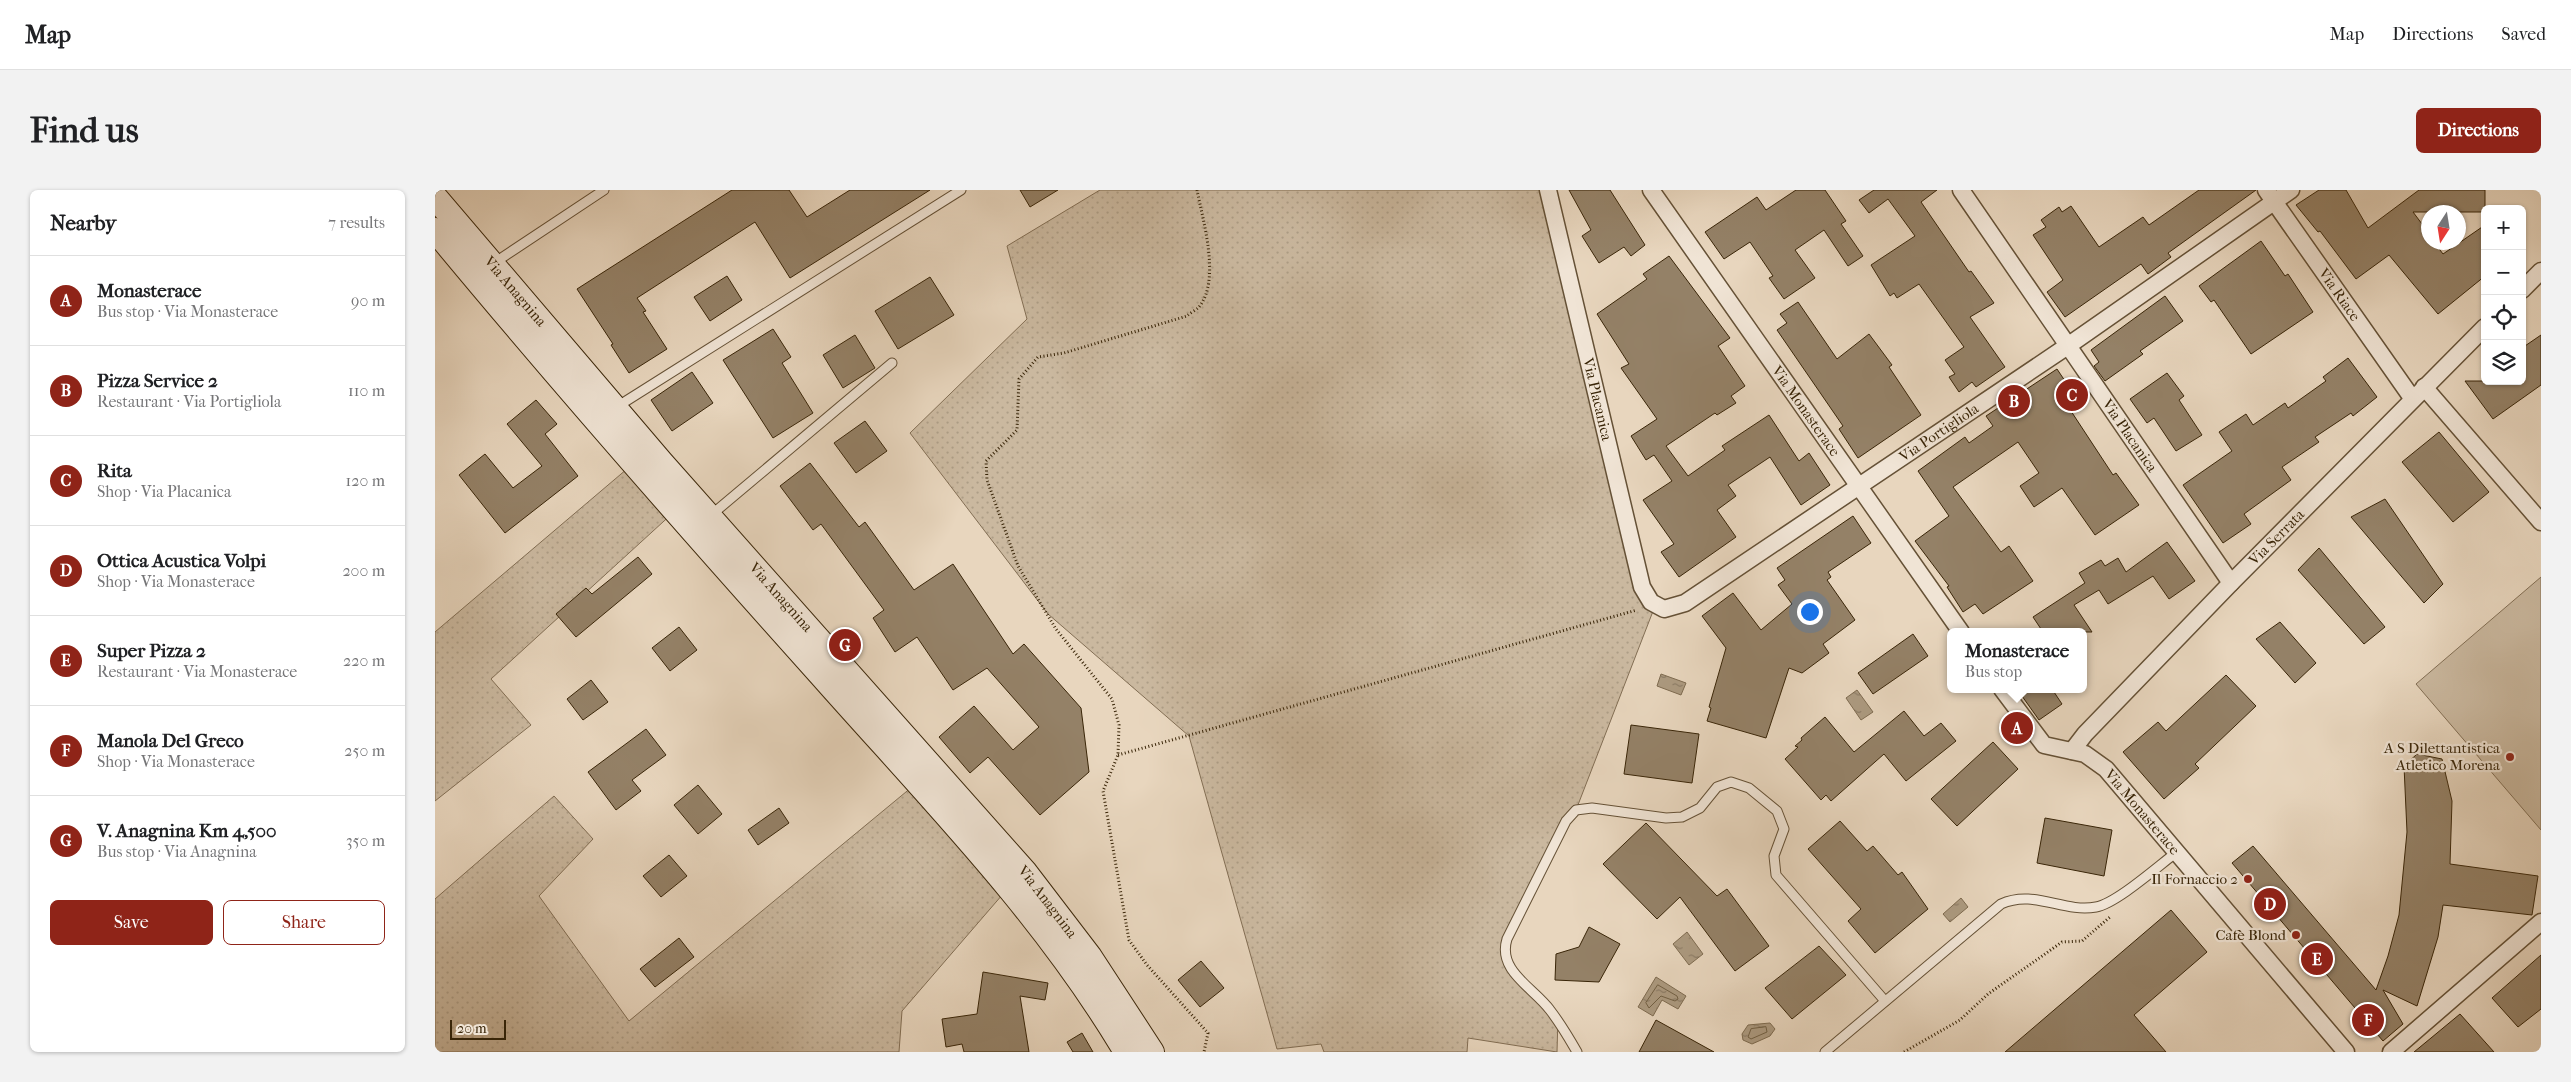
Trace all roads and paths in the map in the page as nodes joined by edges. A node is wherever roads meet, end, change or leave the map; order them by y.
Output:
1 (445, 190) edge
2 (604, 190) edge
3 (961, 190) edge
4 (1197, 190) edge
5 (1548, 190) edge
6 (1651, 190) edge
7 (1961, 190) edge
8 (2291, 190) edge
9 (2270, 196) edge
10 (435, 197) edge
11 (435, 230) edge
12 (492, 265) junction
13 (2541, 271) edge
14 (2526, 286) edge
15 (2481, 330) edge
16 (2069, 345) junction
17 (892, 363) dead end
18 (2424, 387) junction
19 (2412, 398) junction
20 (615, 409) junction
21 (1858, 488) junction
22 (710, 517) junction
23 (2541, 522) edge
24 (2231, 583) junction
25 (1655, 606) junction
26 (1958, 628) edge
27 (2005, 693) edge
28 (2072, 751) junction
29 (1118, 755) junction
30 (2177, 852) junction
31 (2112, 915) dead end
32 (2541, 922) edge
33 (1885, 1001) junction
34 (1126, 1052) edge
35 (1153, 1052) edge
36 (1204, 1052) edge
37 (1577, 1052) edge
38 (1825, 1052) edge
39 (1904, 1052) edge
40 (2346, 1052) edge
41 (2391, 1052) edge

1 - 10 lane
2 - 12 lane
3 - 20 lane
4 - 29 path
5 - 25 street, Via Placanica
6 - 21 street, Via Monasterace
7 - 16 street, Via Placanica
8 - 9 street, Via Portigliola
9 - 16 street, Via Portigliola
9 - 19 street, Via Riace
10 - 12 main road, Via Anagnina
11 - 34 main road, Via Anagnina
12 - 20 main road, Via Anagnina
13 - 14 street
15 - 18 street, Via Serrata
16 - 21 street, Via Portigliola
16 - 24 street, Via Placanica
17 - 22 lane
18 - 19 street, Via Serrata
18 - 23 street
19 - 24 street, Via Serrata
20 - 22 main road, Via Anagnina
21 - 25 street, Via Portigliola
21 - 26 street, Via Monasterace
22 - 35 main road, Via Anagnina
24 - 28 street, Via Serrata
25 - 29 path
27 - 28 street, Via Monasterace
28 - 30 street, Via Monasterace
29 - 36 path
30 - 33 lane
30 - 40 street, Via Monasterace
31 - 39 path
32 - 41 street
33 - 37 lane
33 - 38 lane

